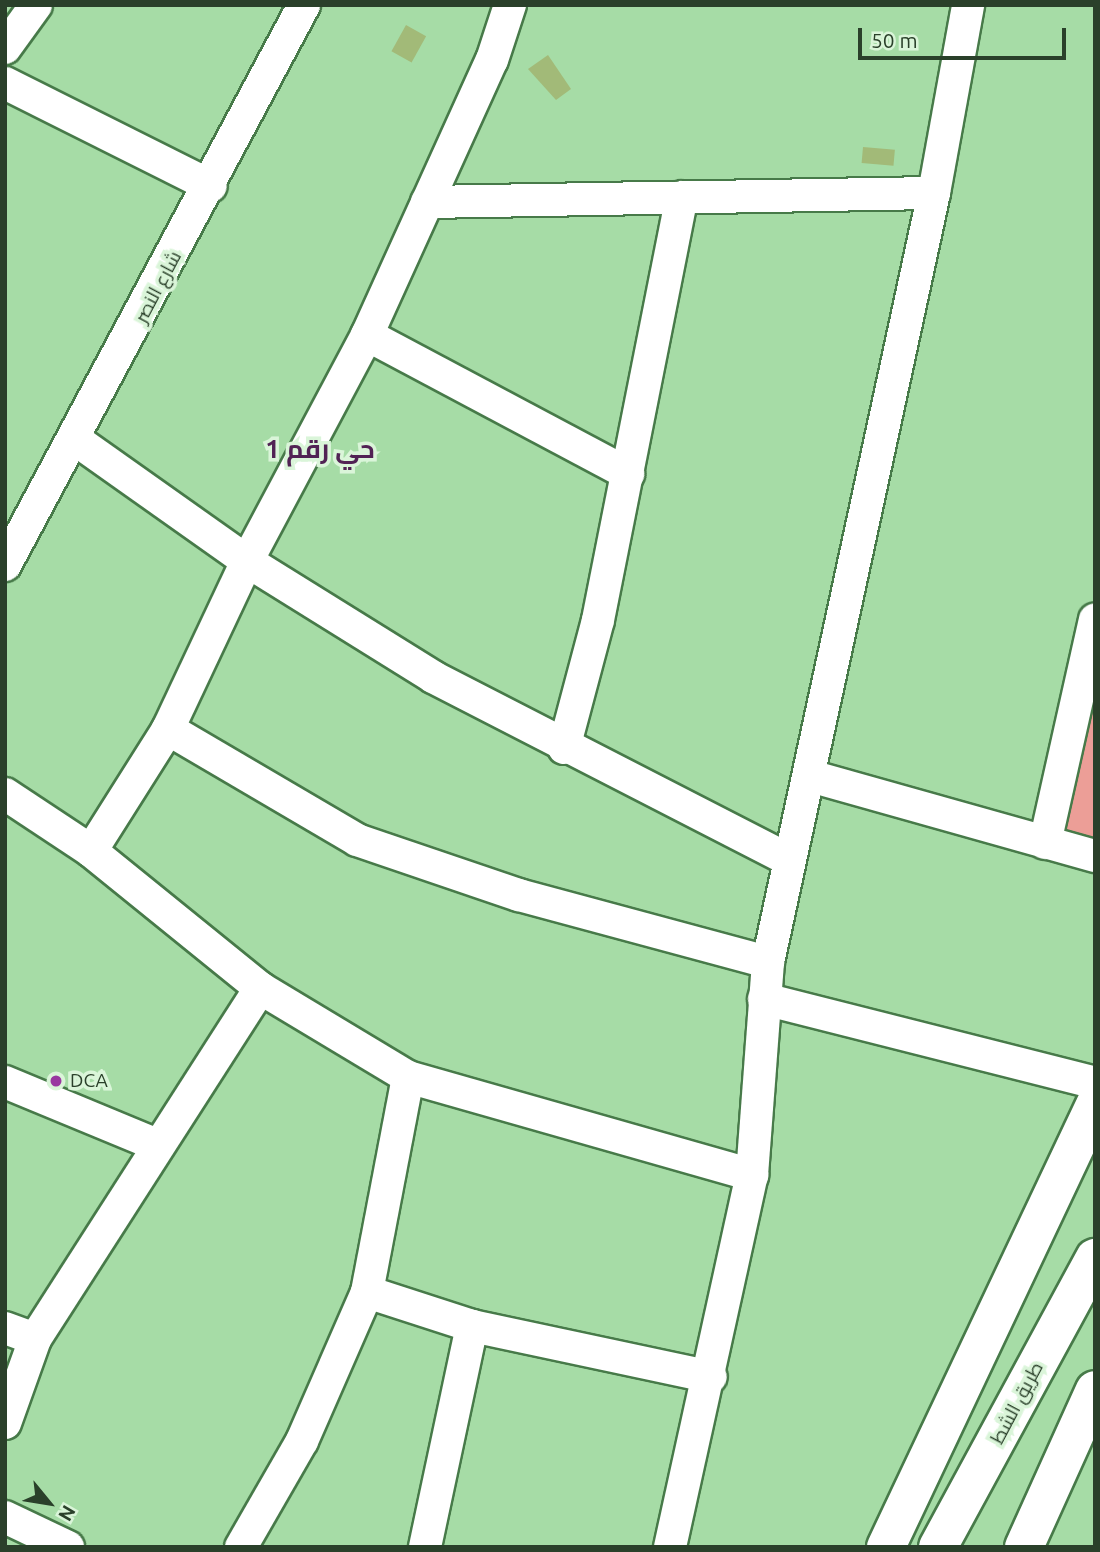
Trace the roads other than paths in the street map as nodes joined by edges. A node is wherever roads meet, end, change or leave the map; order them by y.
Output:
1 (36, 5) edge
2 (304, 5) edge
3 (510, 5) edge
4 (968, 5) edge
5 (5, 48) edge
6 (5, 83) edge
7 (211, 186) junction
8 (934, 193) junction
9 (682, 197) junction
10 (427, 202) junction
11 (366, 334) junction
12 (76, 440) junction
13 (628, 474) junction
14 (7, 556) edge
15 (247, 561) junction
16 (1095, 620) edge
17 (168, 729) junction
18 (564, 748) junction
19 (810, 776) junction
20 (5, 794) edge
21 (1045, 843) junction
22 (91, 851) junction
23 (1095, 856) edge
24 (789, 860) junction
25 (768, 962) junction
26 (260, 988) junction
27 (764, 999) junction
28 (408, 1077) junction
29 (5, 1083) edge
30 (1095, 1083) edge
31 (1095, 1104) edge
32 (157, 1145) junction
33 (752, 1175) junction
34 (1095, 1258) edge
35 (367, 1292) junction
36 (472, 1326) junction
37 (5, 1328) edge
38 (35, 1339) junction
39 (711, 1377) junction
40 (1095, 1390) edge
41 (5, 1423) edge
42 (5, 1517) edge
43 (68, 1547) edge
44 (241, 1547) edge
45 (425, 1547) edge
46 (670, 1547) edge
47 (886, 1547) edge
48 (938, 1547) edge
49 (1024, 1547) edge

1 - 5 street
2 - 7 street, شارع النصر
3 - 10 street
4 - 8 street
6 - 7 street
7 - 12 street, شارع النصر
8 - 9 street
8 - 19 street
9 - 10 street
9 - 13 street
10 - 11 street
11 - 13 street
11 - 15 street
12 - 14 street, شارع النصر
12 - 15 street
13 - 18 street
15 - 17 street
15 - 18 street
16 - 21 street
17 - 22 street
17 - 25 street
18 - 24 street
19 - 21 street
19 - 24 street
20 - 22 street
21 - 23 street
22 - 26 street
24 - 25 street
25 - 27 street
26 - 28 street
26 - 32 street
27 - 30 street
27 - 33 street
28 - 33 street
28 - 35 street
29 - 32 street
31 - 47 main road
32 - 38 street
33 - 39 street
34 - 48 main road, طريق الشط
35 - 36 street
35 - 44 street
36 - 39 street
36 - 45 street
37 - 38 street
38 - 41 street
39 - 46 street
40 - 49 main road
42 - 43 street

